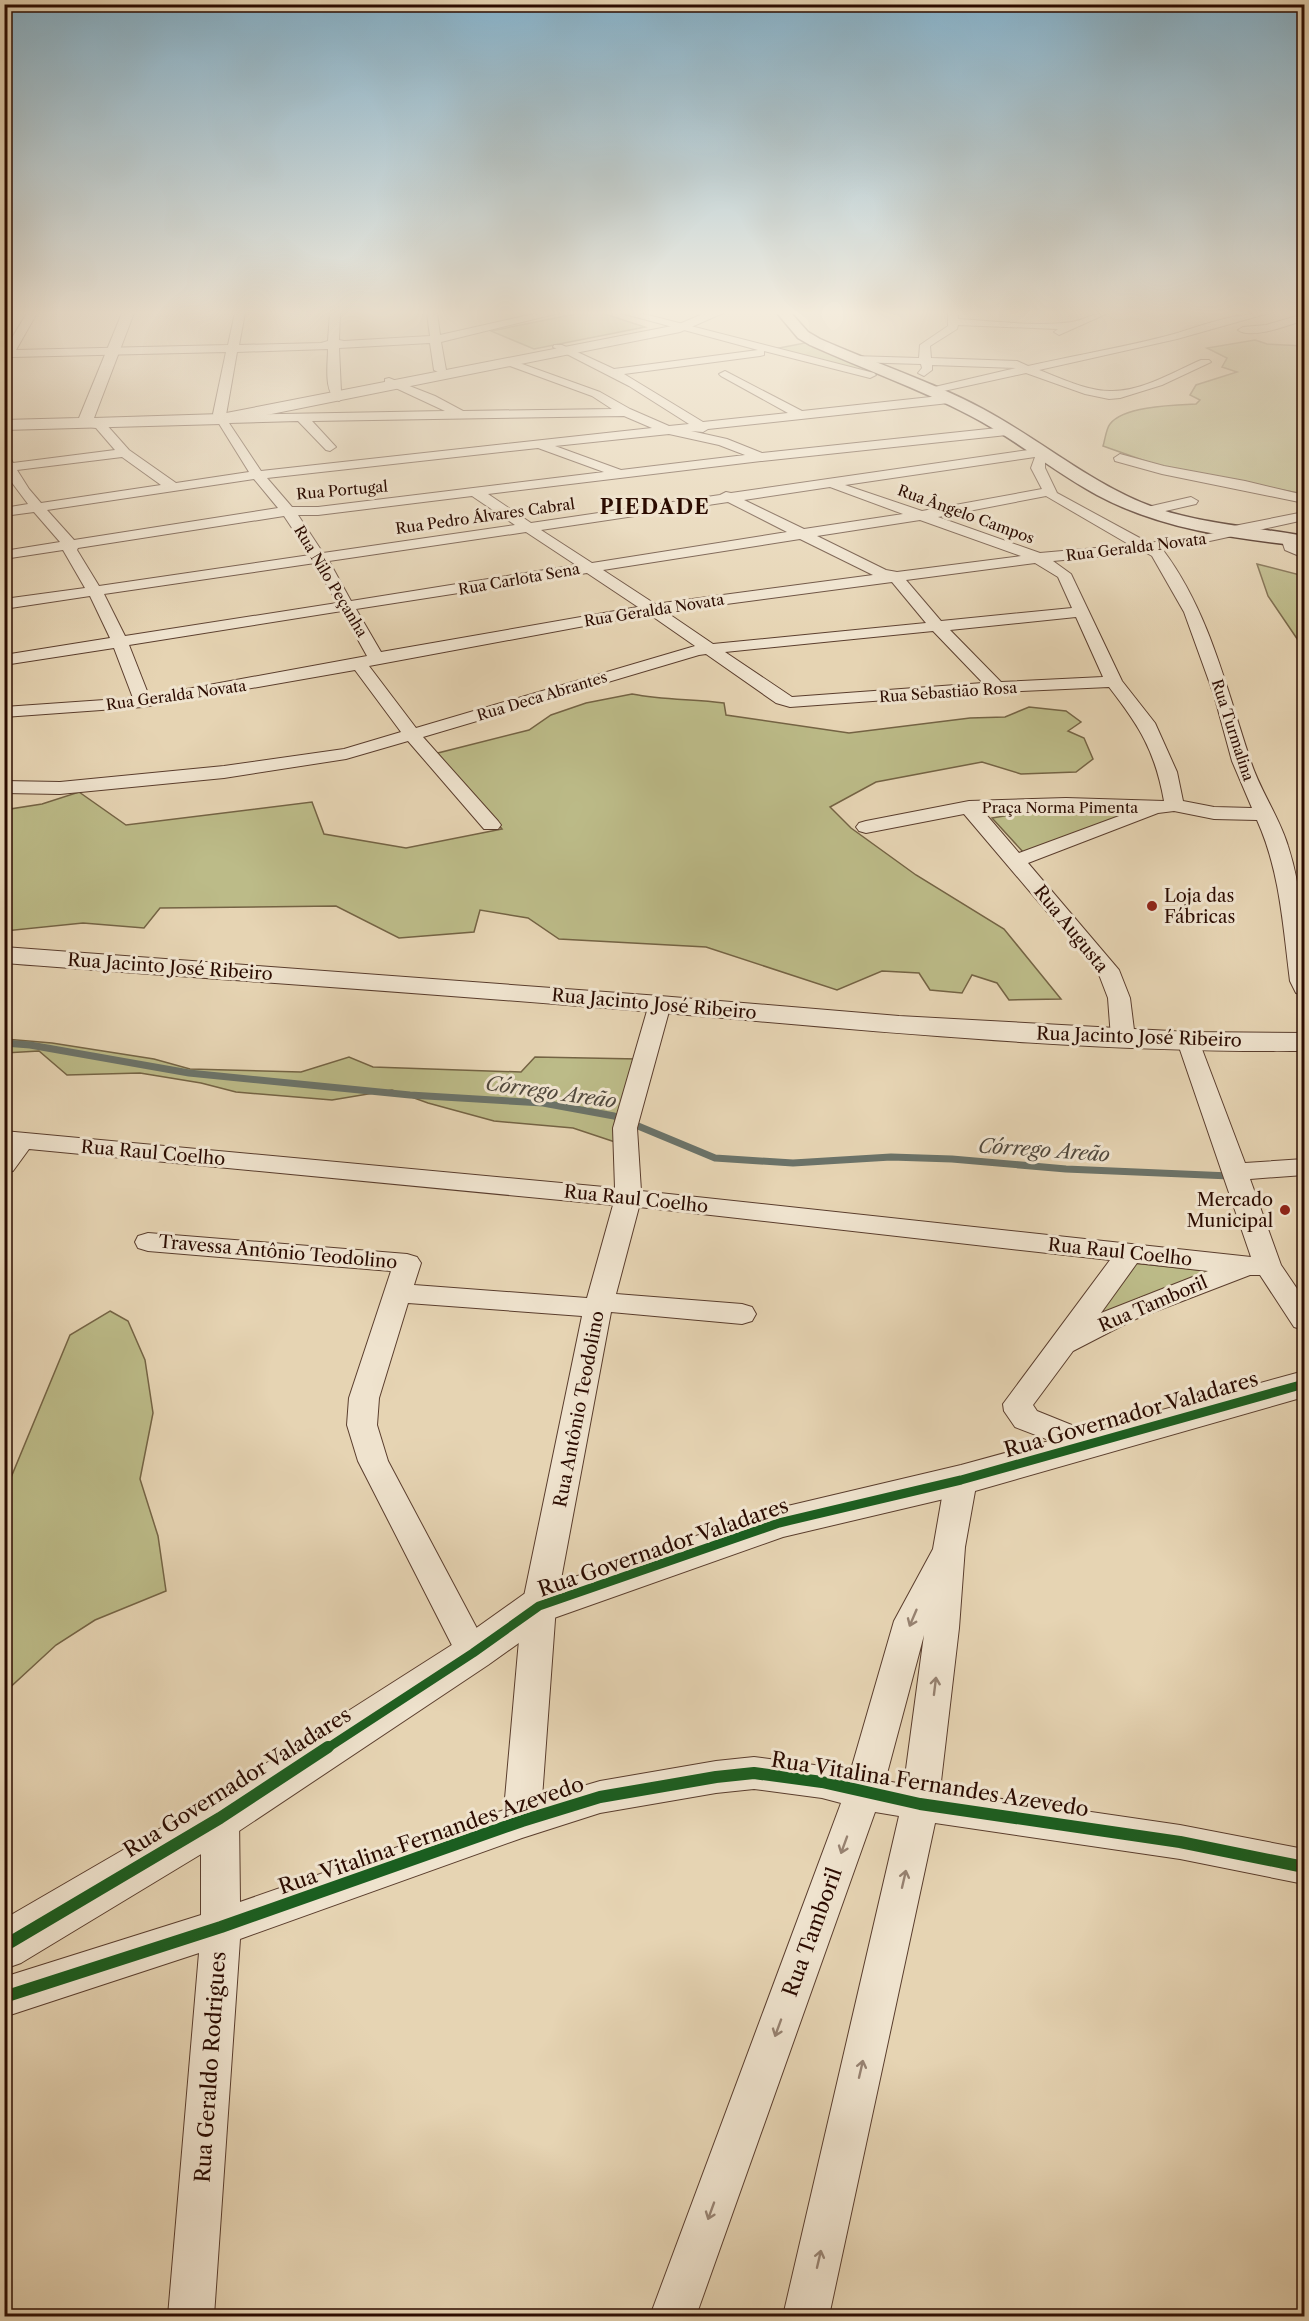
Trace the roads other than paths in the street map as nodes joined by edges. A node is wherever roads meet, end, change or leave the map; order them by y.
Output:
1 (64, 421) edge
2 (106, 421) edge
3 (223, 421) edge
4 (305, 421) edge
5 (475, 421) edge
6 (647, 421) edge
7 (693, 421) edge
8 (736, 421) edge
9 (989, 421) edge
10 (4, 425) edge
11 (698, 425) junction
12 (923, 427) dead end
13 (491, 428) dead end
14 (665, 429) junction
15 (1007, 431) junction
16 (508, 435) dead end
17 (943, 437) junction
18 (723, 442) junction
19 (538, 445) junction
20 (330, 447) dead end
21 (124, 453) junction
22 (1043, 453) junction
23 (761, 457) junction
24 (1119, 458) dead end
25 (6, 465) edge
26 (671, 468) junction
27 (622, 474) junction
28 (257, 475) junction
29 (691, 478) dead end
30 (830, 484) junction
31 (173, 487) junction
32 (710, 488) dead end
33 (23, 490) junction
34 (475, 492) junction
35 (4, 493) edge
36 (1050, 493) junction
37 (1033, 496) junction
38 (730, 498) junction
39 (1302, 500) edge
40 (1191, 501) dead end
41 (37, 507) junction
42 (288, 511) junction
43 (1148, 511) junction
44 (4, 512) edge
45 (923, 515) junction
46 (1305, 516) edge
47 (526, 526) junction
48 (1234, 530) junction
49 (800, 534) junction
50 (1122, 536) junction
51 (1293, 541) edge
52 (71, 545) junction
53 (1146, 548) junction
54 (1305, 554) edge
55 (4, 555) edge
56 (319, 557) junction
57 (1038, 558) junction
58 (587, 567) junction
59 (895, 576) junction
60 (96, 590) junction
61 (4, 604) edge
62 (348, 607) junction
63 (652, 609) junction
64 (1081, 612) junction
65 (936, 625) junction
66 (122, 642) junction
67 (710, 648) junction
68 (376, 658) junction
69 (4, 660) edge
70 (359, 664) junction
71 (1114, 682) junction
72 (997, 687) junction
73 (143, 702) junction
74 (4, 712) edge
75 (412, 735) junction
76 (4, 787) edge
77 (1168, 806) junction
78 (969, 807) junction
79 (1264, 814) junction
80 (491, 825) dead end
81 (866, 827) dead end
82 (1015, 861) junction
83 (1299, 920) edge
84 (4, 955) edge
85 (1303, 983) edge
86 (660, 1004) junction
87 (1123, 1038) junction
88 (1189, 1041) junction
89 (1305, 1042) edge
90 (13, 1140) edge
91 (4, 1165) edge
92 (1305, 1167) edge
93 (1234, 1172) junction
94 (628, 1198) junction
95 (148, 1242) dead end
96 (1130, 1253) junction
97 (1257, 1266) junction
98 (399, 1293) junction
99 (599, 1305) junction
100 (742, 1314) dead end
101 (1305, 1320) edge
102 (1061, 1347) junction
103 (1305, 1384) edge
104 (1088, 1444) junction
105 (961, 1480) junction
106 (949, 1547) junction
107 (539, 1606) junction
108 (474, 1653) junction
109 (863, 1793) junction
110 (920, 1804) junction
111 (220, 1818) junction
112 (522, 1821) junction
113 (1305, 1868) edge
114 (220, 1927) junction
115 (4, 1946) edge
116 (4, 1997) edge
117 (191, 2316) edge
118 (673, 2316) edge
119 (806, 2316) edge

1 - 10 street
2 - 21 street
3 - 28 street, Rua Nilo Peçanha
4 - 20 street
5 - 13 street
6 - 14 street, Rua Ângelo Campos
7 - 11 street
8 - 11 street
9 - 15 main road
11 - 14 street
11 - 18 street
12 - 17 street
14 - 18 street, Rua Ângelo Campos
14 - 19 street
15 - 17 street, Rua Portugal
15 - 22 main road
16 - 19 street
17 - 23 street, Rua Portugal
18 - 23 street, Rua Ângelo Campos
19 - 27 street
19 - 28 street
21 - 25 street
21 - 31 street
22 - 30 street, Rua Pedro Álvares Cabral
22 - 36 street
22 - 43 main road
23 - 26 street, Rua Portugal
23 - 30 street, Rua Ângelo Campos
24 - 39 street
25 - 33 street
26 - 27 street, Rua Portugal
26 - 29 street
27 - 34 street, Rua Portugal
28 - 31 street
28 - 42 street, Rua Nilo Peçanha
30 - 38 street, Rua Pedro Álvares Cabral
30 - 45 street, Rua Ângelo Campos
31 - 41 street
32 - 38 street
33 - 35 street
33 - 41 street
34 - 42 street, Rua Portugal
34 - 47 street
36 - 37 street, Rua Carlota Sena
36 - 50 street, Rua Turmalina
37 - 45 street, Rua Carlota Sena
37 - 50 street, Rua Turmalina
38 - 47 street, Rua Pedro Álvares Cabral
38 - 49 street
40 - 43 street
41 - 44 street
41 - 52 street
42 - 52 street, Rua Portugal
42 - 56 street, Rua Nilo Peçanha
43 - 48 main road
45 - 49 street, Rua Carlota Sena
45 - 57 street, Rua Ângelo Campos
46 - 48 street, Rua Geralda Novata
47 - 56 street, Rua Pedro Álvares Cabral
47 - 58 street
48 - 51 main road
48 - 53 street, Rua Geralda Novata
49 - 58 street, Rua Carlota Sena
49 - 59 street
50 - 53 street, Rua Turmalina
51 - 54 street
52 - 55 street, Rua Portugal
52 - 60 street
53 - 57 street, Rua Geralda Novata
53 - 79 street, Rua Turmalina
56 - 60 street, Rua Pedro Álvares Cabral
56 - 62 street, Rua Nilo Peçanha
57 - 59 street, Rua Geralda Novata
57 - 64 street, Rua Ângelo Campos
58 - 62 street, Rua Carlota Sena
58 - 63 street
59 - 63 street, Rua Geralda Novata
59 - 65 street
60 - 61 street, Rua Pedro Álvares Cabral
60 - 66 street
62 - 66 street, Rua Carlota Sena
62 - 68 street, Rua Nilo Peçanha
63 - 67 street
63 - 68 street, Rua Geralda Novata
64 - 65 street, Rua Deca Abrantes
64 - 71 street, Rua Ângelo Campos
65 - 67 street, Rua Deca Abrantes
65 - 72 street
66 - 69 street, Rua Carlota Sena
66 - 73 street
67 - 72 street, Rua Sebastião Rosa
67 - 75 street, Rua Deca Abrantes
68 - 70 street, Rua Geralda Novata
70 - 73 street, Rua Geralda Novata
70 - 75 street
71 - 72 street, Rua Sebastião Rosa
71 - 77 street, Rua Ângelo Campos
73 - 74 street, Rua Geralda Novata
75 - 76 street, Rua Deca Abrantes
75 - 80 street
77 - 78 street, Praça Norma Pimenta
77 - 79 street
77 - 82 street, Praça Norma Pimenta
78 - 81 street
78 - 82 street, Praça Norma Pimenta
79 - 83 street, Rua Turmalina
82 - 87 street, Rua Augusta
83 - 85 street, Rua Turmalina
84 - 86 street, Rua Jacinto José Ribeiro
86 - 87 street, Rua Jacinto José Ribeiro
86 - 94 street, Rua Antônio Teodolino
87 - 88 street, Rua Jacinto José Ribeiro
88 - 89 street, Rua Jacinto José Ribeiro
88 - 93 street
90 - 91 street
90 - 94 street, Rua Raul Coelho
92 - 93 street
93 - 97 street
94 - 96 street, Rua Raul Coelho
94 - 99 street, Rua Antônio Teodolino
95 - 98 street, Travessa Antônio Teodolino
96 - 97 street, Rua Raul Coelho
96 - 102 street, Rua Tamboril
97 - 101 street
97 - 102 street, Rua Tamboril
98 - 99 street, Travessa Antônio Teodolino
98 - 108 street
99 - 100 street, Travessa Antônio Teodolino
99 - 107 street, Rua Antônio Teodolino
102 - 104 street, Rua Tamboril
103 - 104 street, Rua Governador Valadares
104 - 105 street, Rua Governador Valadares
105 - 106 street, Rua Tamboril
105 - 107 street, Rua Governador Valadares
106 -> 109 street, Rua Tamboril
110 -> 106 street, Rua Tamboril
107 - 108 street, Rua Governador Valadares
107 - 112 street, Rua Antônio Teodolino
108 - 111 street, Rua Governador Valadares
109 - 110 street, Rua Vitalina Fernandes Azevedo
109 - 112 street, Rua Vitalina Fernandes Azevedo
109 -> 118 street, Rua Tamboril
110 - 113 street, Rua Vitalina Fernandes Azevedo
119 -> 110 street, Rua Tamboril
111 - 114 street, Rua Geraldo Rodrigues
111 - 115 street, Rua Governador Valadares
112 - 114 street, Rua Vitalina Fernandes Azevedo
114 - 116 street, Rua Vitalina Fernandes Azevedo
114 - 117 street, Rua Geraldo Rodrigues

